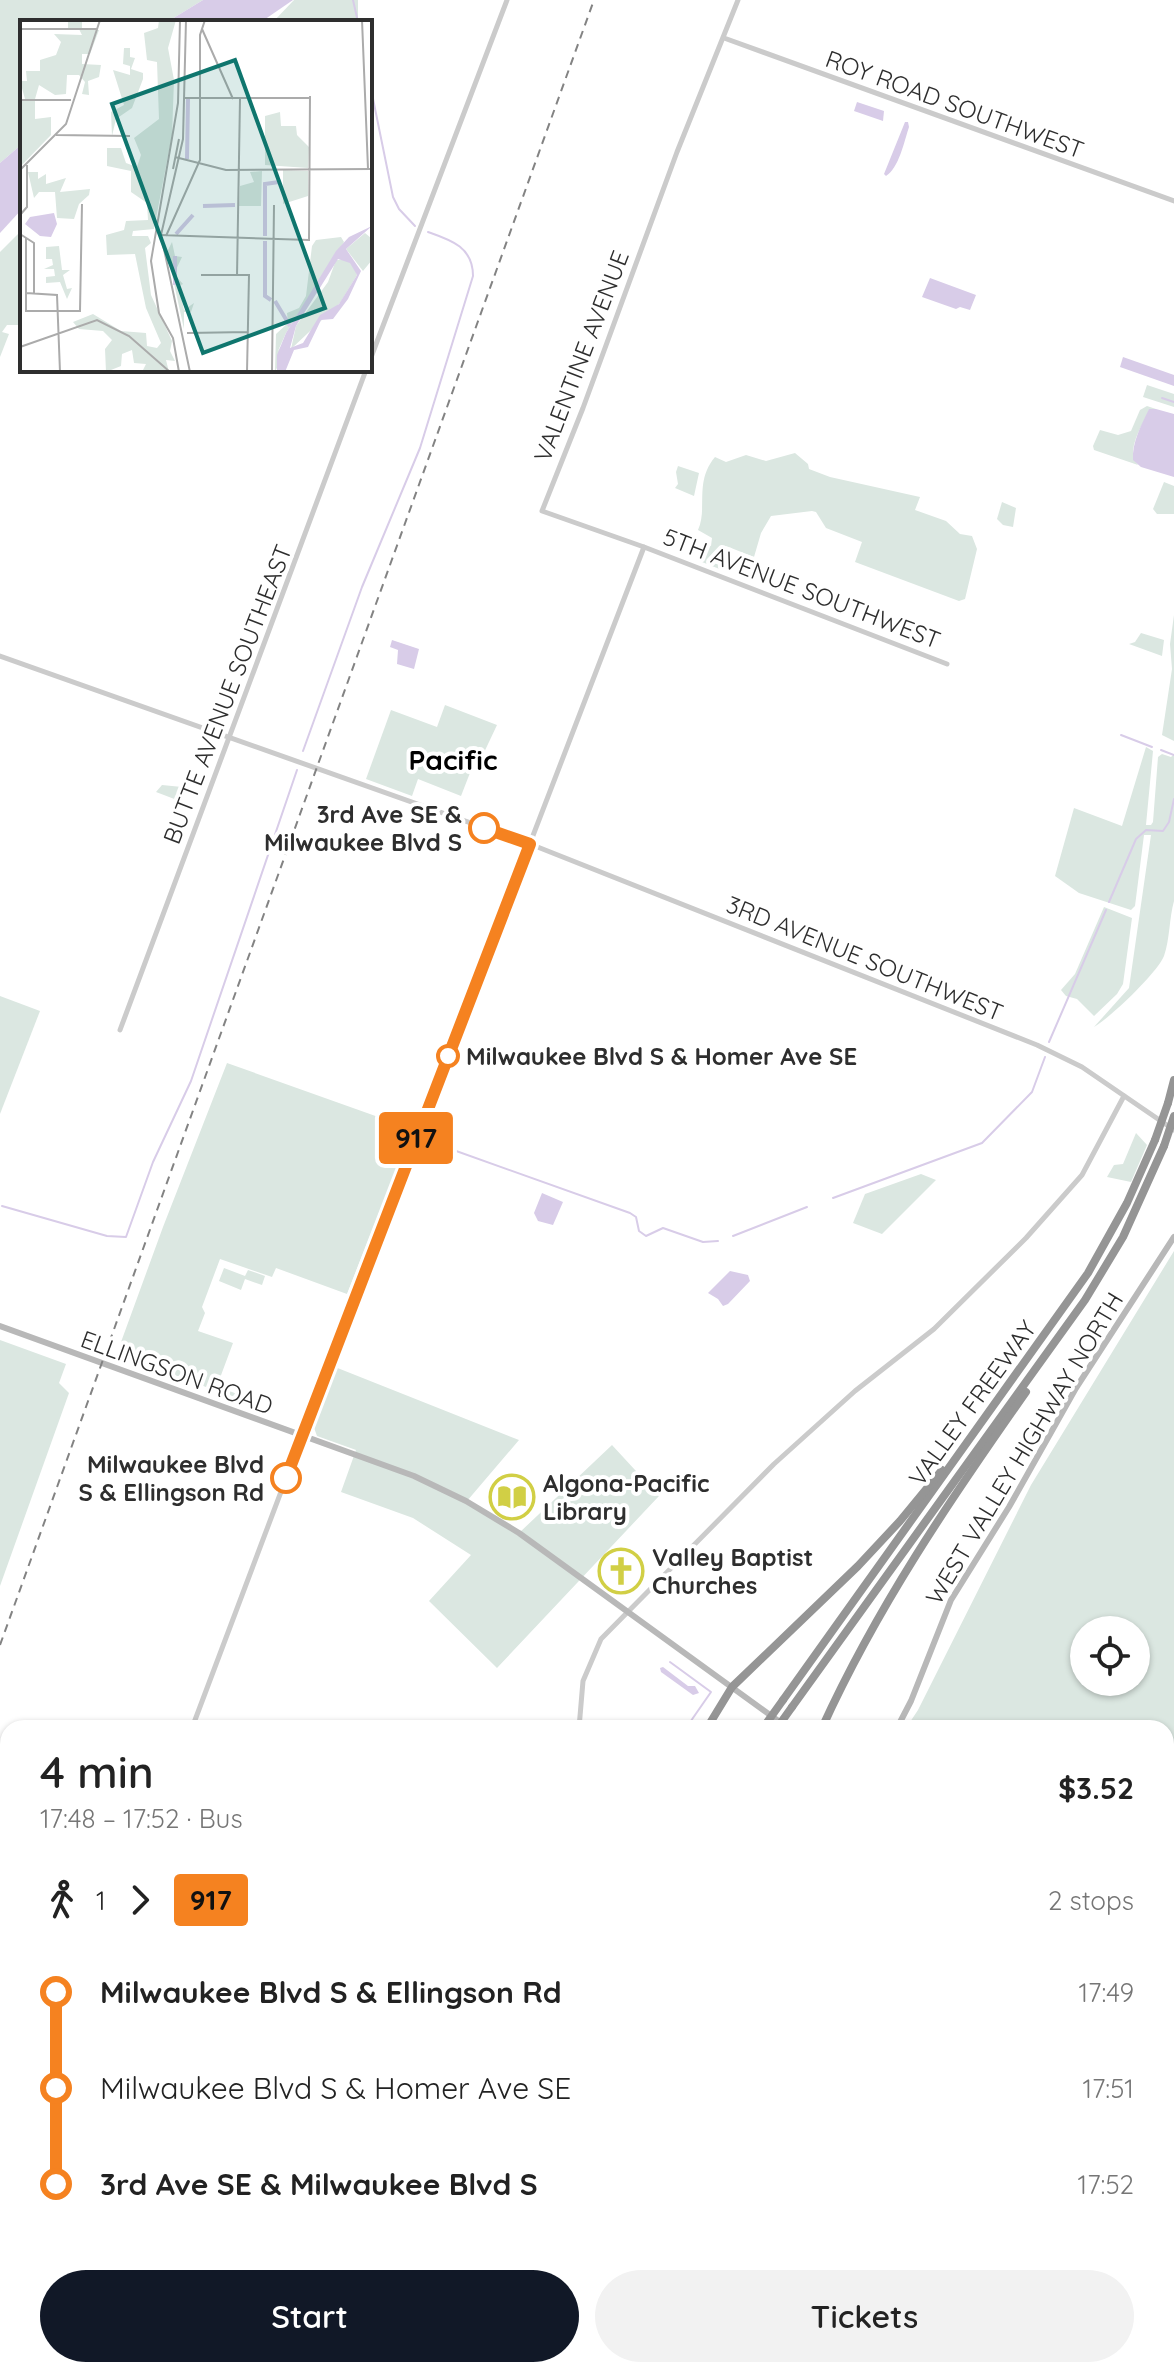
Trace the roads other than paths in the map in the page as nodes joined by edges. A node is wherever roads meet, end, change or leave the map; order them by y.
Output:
1 (507, 0) edge
2 (738, 0) edge
3 (724, 38) junction
4 (1174, 201) edge
5 (372, 355) edge
6 (365, 372) edge
7 (549, 493) junction
8 (542, 511) joint
9 (555, 516) junction
10 (644, 547) junction
11 (0, 656) edge
12 (947, 664) dead end
13 (231, 738) junction
14 (530, 844) junction
15 (120, 1030) dead end
16 (1174, 1080) edge
17 (1124, 1096) junction
18 (1174, 1116) edge
19 (1174, 1130) edge
20 (1174, 1237) edge
21 (0, 1326) edge
22 (1048, 1353) junction
23 (986, 1417) junction
24 (302, 1436) junction
25 (628, 1611) junction
26 (732, 1687) junction
27 (195, 1720) edge
28 (580, 1720) edge
29 (712, 1720) edge
30 (769, 1720) edge
31 (777, 1720) edge
32 (783, 1720) edge
33 (826, 1720) edge
34 (902, 1720) edge

1 - 5 street
2 - 3 street, VALENTINE AVENUE
3 - 4 street, ROY ROAD SOUTHWEST
3 - 7 street, VALENTINE AVENUE
6 - 13 street, BUTTE AVENUE SOUTHEAST
7 - 8 street, VALENTINE AVENUE
7 - 9 street
8 - 9 street, 5TH AVENUE SOUTHWEST
9 - 10 street, 5TH AVENUE SOUTHWEST
10 - 12 street, 5TH AVENUE SOUTHWEST
10 - 14 street
11 - 13 street, 3RD AVENUE SOUTHWEST
13 - 14 street, 3RD AVENUE SOUTHWEST
13 - 15 street, BUTTE AVENUE SOUTHEAST
14 - 17 street, 3RD AVENUE SOUTHWEST
14 - 24 street
16 - 23 highway, VALLEY FREEWAY, bridge
17 - 19 street, 3RD AVENUE SOUTHWEST
17 - 25 street
18 - 22 highway, VALLEY FREEWAY, bridge
20 - 34 main road, WEST VALLEY HIGHWAY NORTH
21 - 24 main road, ELLINGSON ROAD
22 - 32 highway, VALLEY FREEWAY, bridge
22 - 33 highway
23 - 26 highway
23 - 30 highway, VALLEY FREEWAY, bridge
24 - 25 main road, ELLINGSON ROAD
24 - 27 street
25 - 26 main road, ELLINGSON ROAD
25 - 28 street
26 - 29 highway
26 - 31 main road, ELLINGSON ROAD

